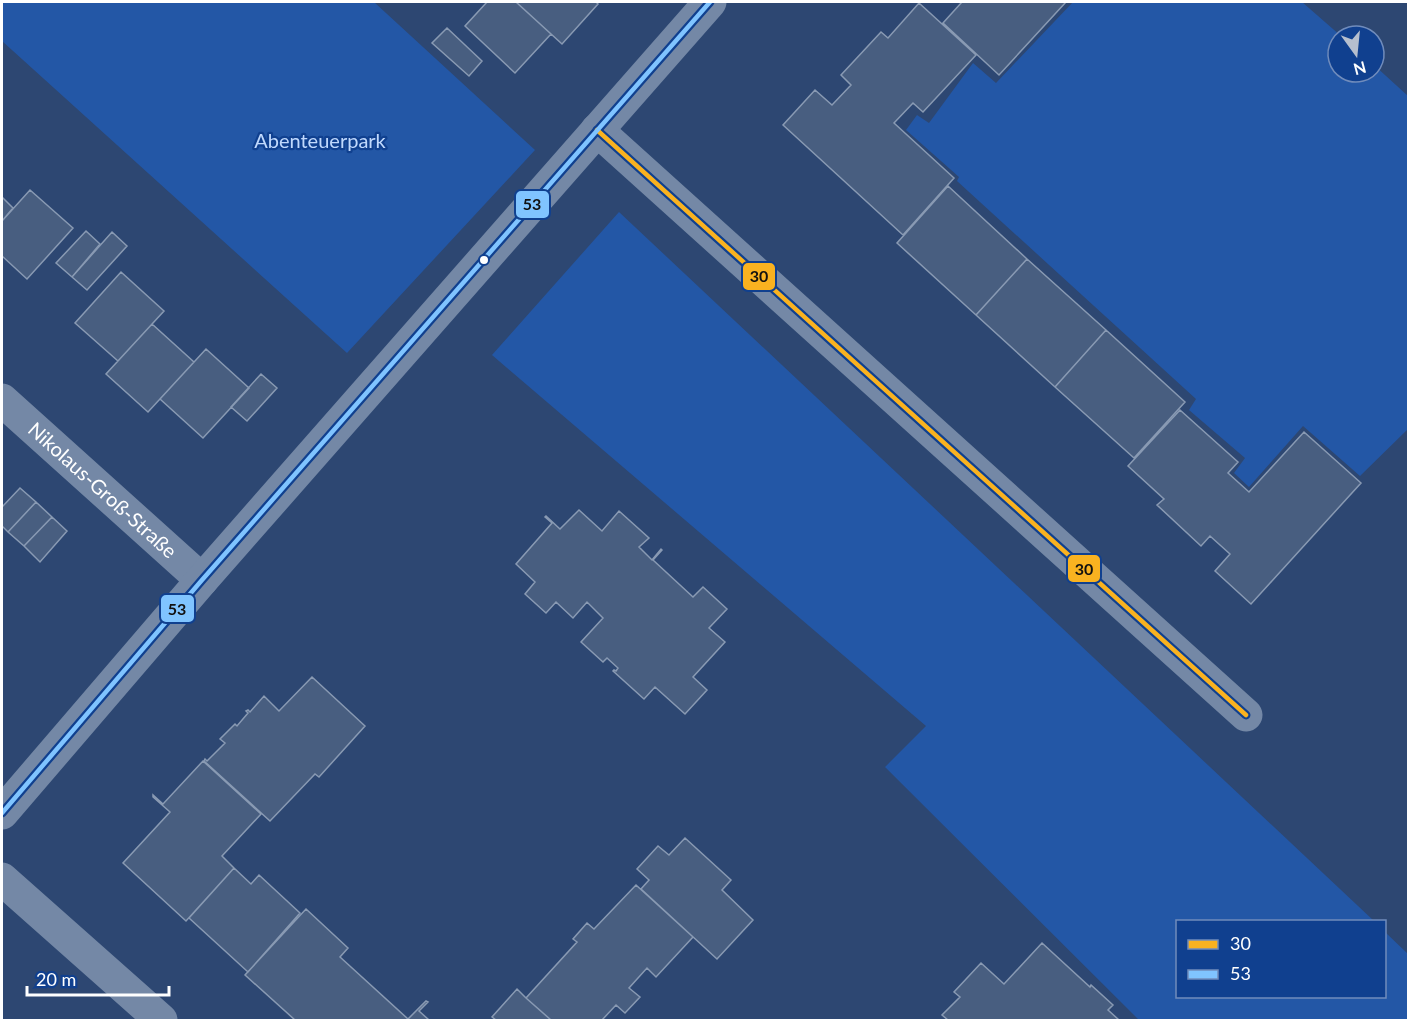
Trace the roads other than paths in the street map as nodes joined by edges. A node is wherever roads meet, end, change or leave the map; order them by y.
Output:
1 (710, 2) edge
2 (597, 130) junction
3 (2, 400) edge
4 (202, 580) junction
5 (1246, 715) dead end
6 (2, 813) edge
7 (2, 879) edge
8 (161, 1020) edge

1 - 2 street
2 - 4 street
2 - 5 street
3 - 4 street, Nikolaus-Groß-Straße
4 - 6 street
7 - 8 street

